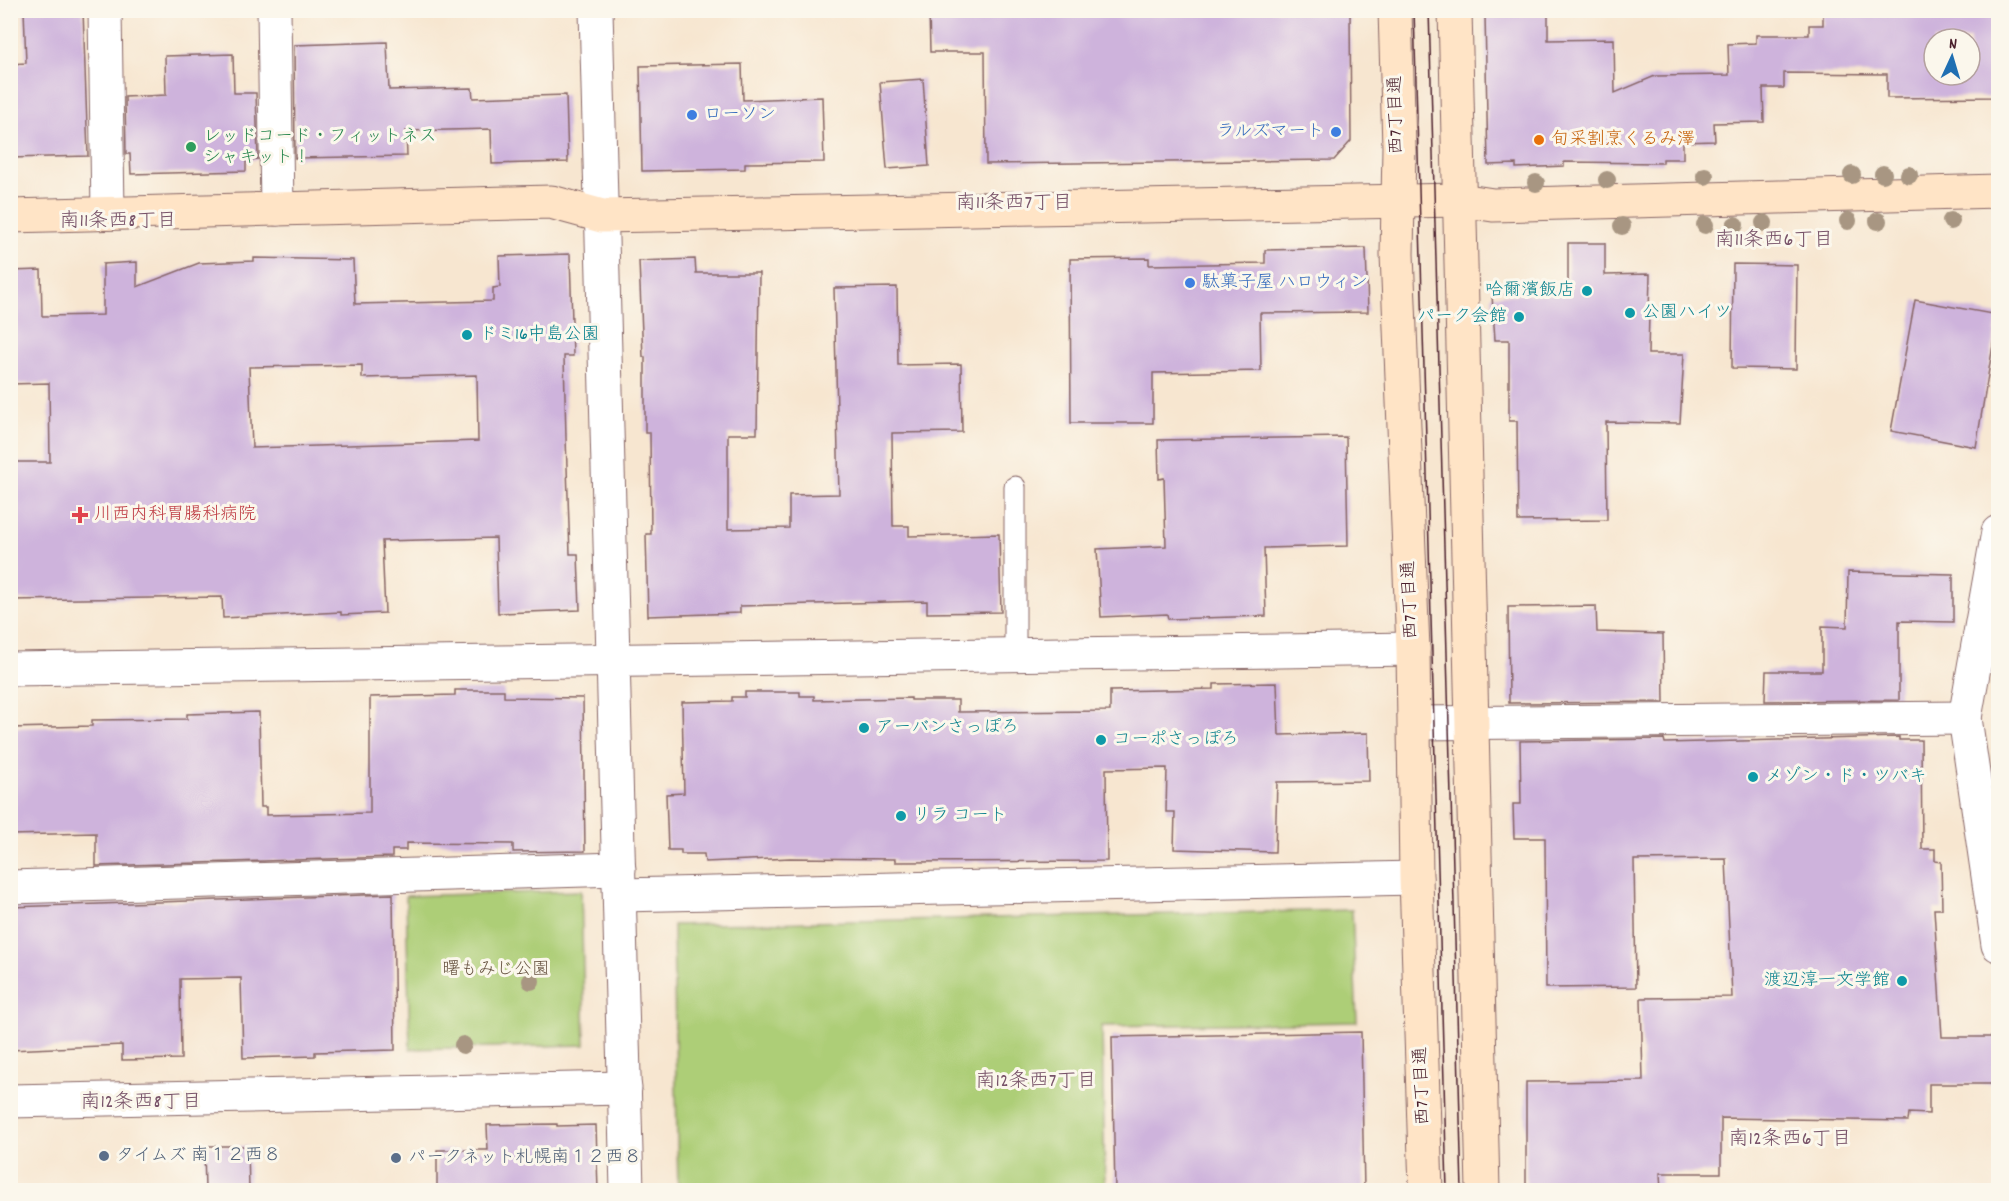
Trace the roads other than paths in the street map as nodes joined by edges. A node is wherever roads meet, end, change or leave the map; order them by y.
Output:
1 (105, 10) edge
2 (274, 10) edge
3 (596, 10) edge
4 (1395, 10) edge
5 (1455, 10) edge
6 (1998, 191) edge
7 (1460, 200) junction
8 (1398, 201) junction
9 (277, 209) junction
10 (108, 213) junction
11 (10, 216) edge
12 (602, 216) junction
13 (1015, 487) dead end
14 (1998, 532) edge
15 (1413, 649) junction
16 (1015, 655) junction
17 (614, 661) junction
18 (10, 669) edge
19 (1965, 718) junction
20 (1473, 722) junction
21 (1415, 723) junction
22 (1416, 878) junction
23 (620, 882) junction
24 (10, 887) edge
25 (1998, 945) edge
26 (625, 1088) junction
27 (10, 1101) edge
28 (627, 1191) edge
29 (1426, 1191) edge
30 (1484, 1191) edge

1 - 10 street
2 - 9 street
3 - 12 street
4 - 8 street, 西7丁目通
5 - 7 street
6 - 7 street
7 - 8 street
7 - 20 street
8 - 12 street
8 - 15 street, 西7丁目通
9 - 10 street
9 - 12 street
10 - 11 street
12 - 17 street
13 - 16 lane
14 - 19 street
15 - 16 street
15 - 21 street, 西7丁目通
16 - 17 street
17 - 18 street
17 - 23 street
19 - 20 street
19 - 25 street
20 - 21 street
20 - 30 street
21 - 22 street, 西7丁目通
22 - 23 street
22 - 29 street, 西7丁目通
23 - 24 street
23 - 26 street
26 - 27 street
26 - 28 street

